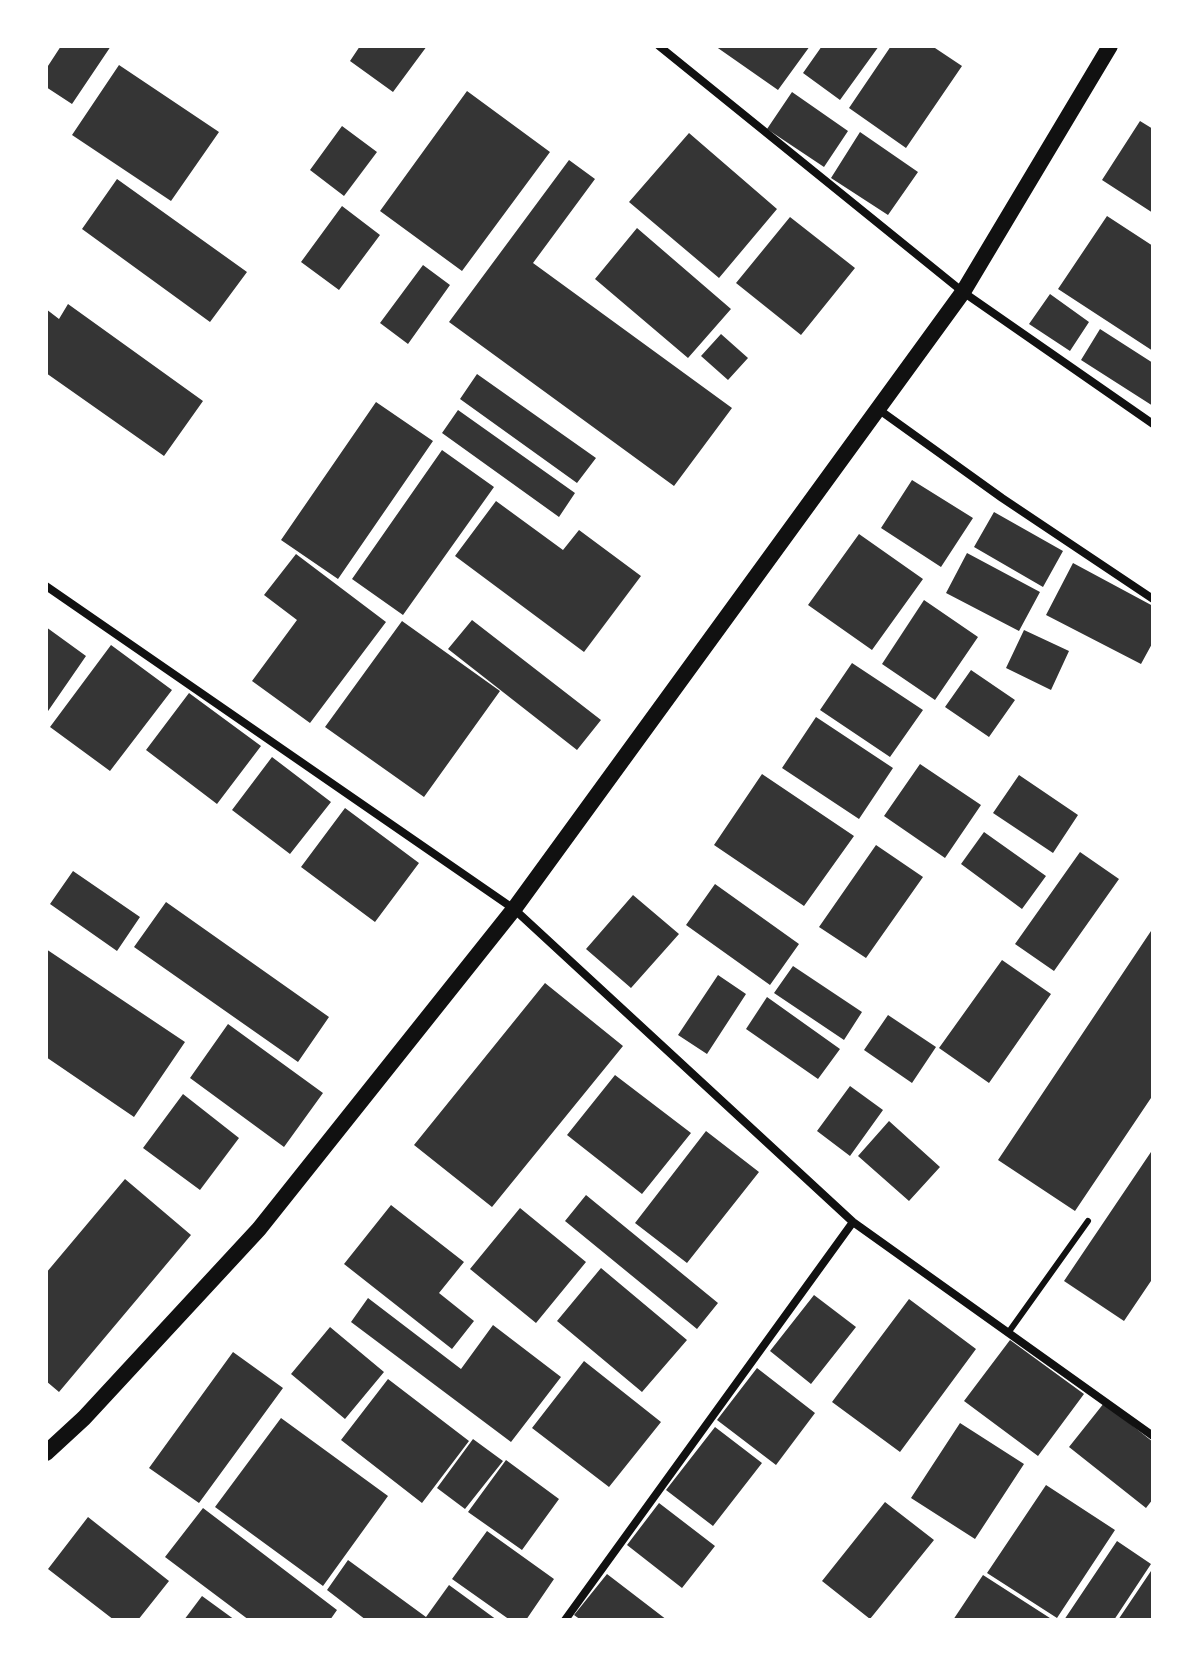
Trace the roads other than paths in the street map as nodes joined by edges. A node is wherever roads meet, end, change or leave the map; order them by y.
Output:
1 (659, 46) edge
2 (1110, 46) edge
3 (963, 292) junction
4 (878, 408) junction
5 (1153, 424) edge
6 (46, 586) edge
7 (1153, 599) edge
8 (514, 909) junction
9 (1088, 1221) dead end
10 (853, 1222) junction
11 (1008, 1333) junction
12 (1153, 1436) edge
13 (46, 1453) edge
14 (565, 1620) edge

1 - 3 street
2 - 3 main road
3 - 4 main road
3 - 5 street
4 - 7 street
4 - 8 main road
6 - 8 street
8 - 10 street
8 - 13 main road
9 - 11 lane
10 - 11 street
10 - 14 street
11 - 12 street

